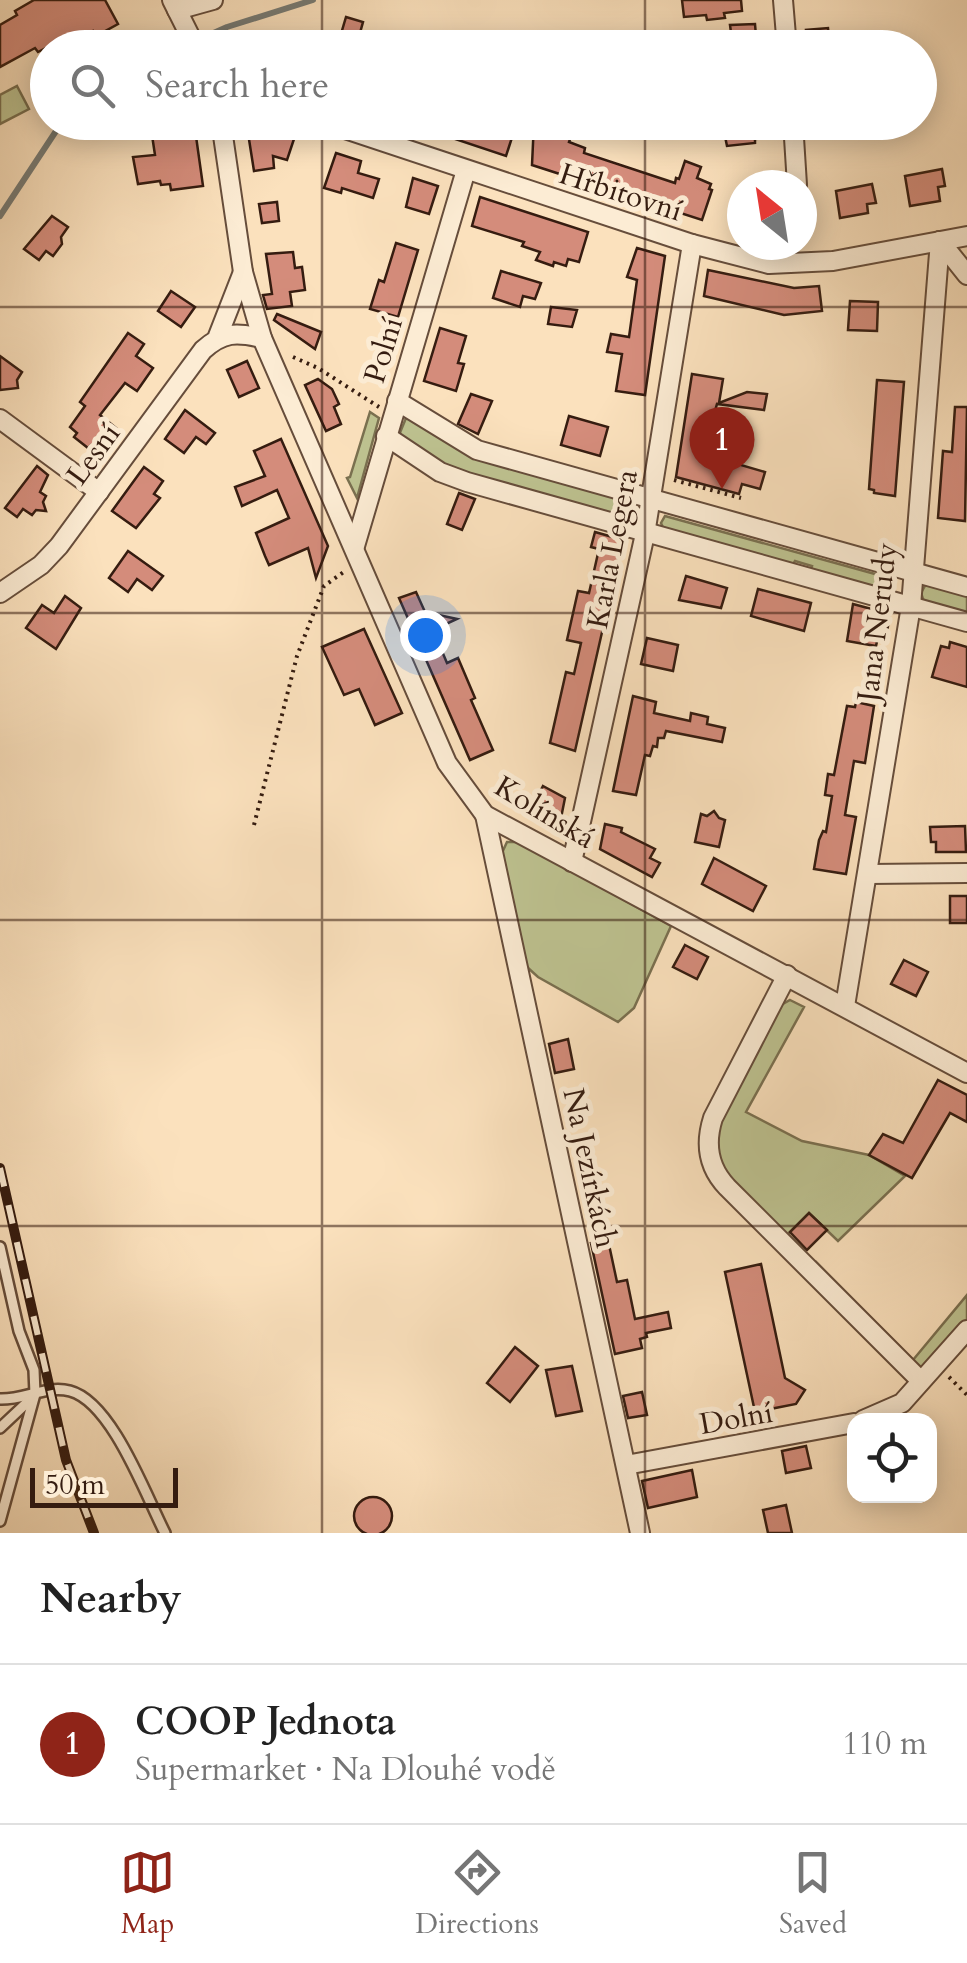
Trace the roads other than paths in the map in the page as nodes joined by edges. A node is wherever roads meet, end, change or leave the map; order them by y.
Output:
1 (213, 0) edge
2 (783, 0) edge
3 (178, 11) edge
4 (786, 30) edge
5 (224, 140) edge
6 (377, 140) edge
7 (794, 140) edge
8 (466, 170) junction
9 (797, 170) edge
10 (967, 236) edge
11 (940, 241) junction
12 (692, 244) junction
13 (804, 260) edge
14 (804, 264) junction
15 (244, 272) junction
16 (967, 275) edge
17 (218, 336) junction
18 (262, 338) junction
19 (395, 408) junction
20 (0, 418) edge
21 (386, 436) junction
22 (99, 492) junction
23 (651, 500) junction
24 (645, 534) junction
25 (358, 555) junction
26 (912, 573) junction
27 (967, 587) edge
28 (0, 593) edge
29 (911, 606) junction
30 (967, 622) edge
31 (485, 815) junction
32 (572, 862) junction
33 (967, 873) edge
34 (868, 874) junction
35 (787, 975) junction
36 (845, 1006) junction
37 (967, 1073) edge
38 (0, 1246) edge
39 (967, 1330) edge
40 (921, 1382) junction
41 (36, 1394) junction
42 (0, 1399) edge
43 (879, 1413) edge
44 (847, 1424) edge
45 (0, 1428) edge
46 (626, 1466) junction
47 (0, 1521) edge
48 (165, 1533) edge
49 (640, 1533) edge

1 - 3 street
2 - 4 street
5 - 15 street, Kolínská
6 - 8 street, Hřbitovní
7 - 9 street
8 - 12 street, Hřbitovní
8 - 19 street, Polní
10 - 11 street, Hřbitovní
11 - 14 street, Hřbitovní
11 - 16 street
11 - 26 street, Jana Nerudy
12 - 14 street, Hřbitovní
12 - 23 street, Karla Legera
13 - 14 street
15 - 17 street, Lesní
15 - 18 street, Kolínská
17 - 18 street
17 - 22 street, Lesní
18 - 25 street, Kolínská
19 - 21 street, Polní
19 - 23 street
20 - 22 street
21 - 24 street
21 - 25 street, Polní
22 - 28 street, Lesní
23 - 24 street, Karla Legera
23 - 26 street
24 - 29 street
24 - 32 street, Karla Legera
25 - 31 street, Kolínská
26 - 27 street
26 - 29 street, Jana Nerudy
29 - 30 street
29 - 34 street, Jana Nerudy
31 - 32 street, Kolínská
31 - 46 street, Na Jezírkách
32 - 35 street, Kolínská
33 - 34 street
34 - 36 street, Jana Nerudy
35 - 36 street, Kolínská
35 - 40 street
36 - 37 street, Kolínská
38 - 41 lane
39 - 40 street
40 - 43 street
41 - 42 lane
41 - 45 lane
41 - 47 lane
41 - 48 lane
44 - 46 street, Dolní
46 - 49 street, Na Jezírkách

